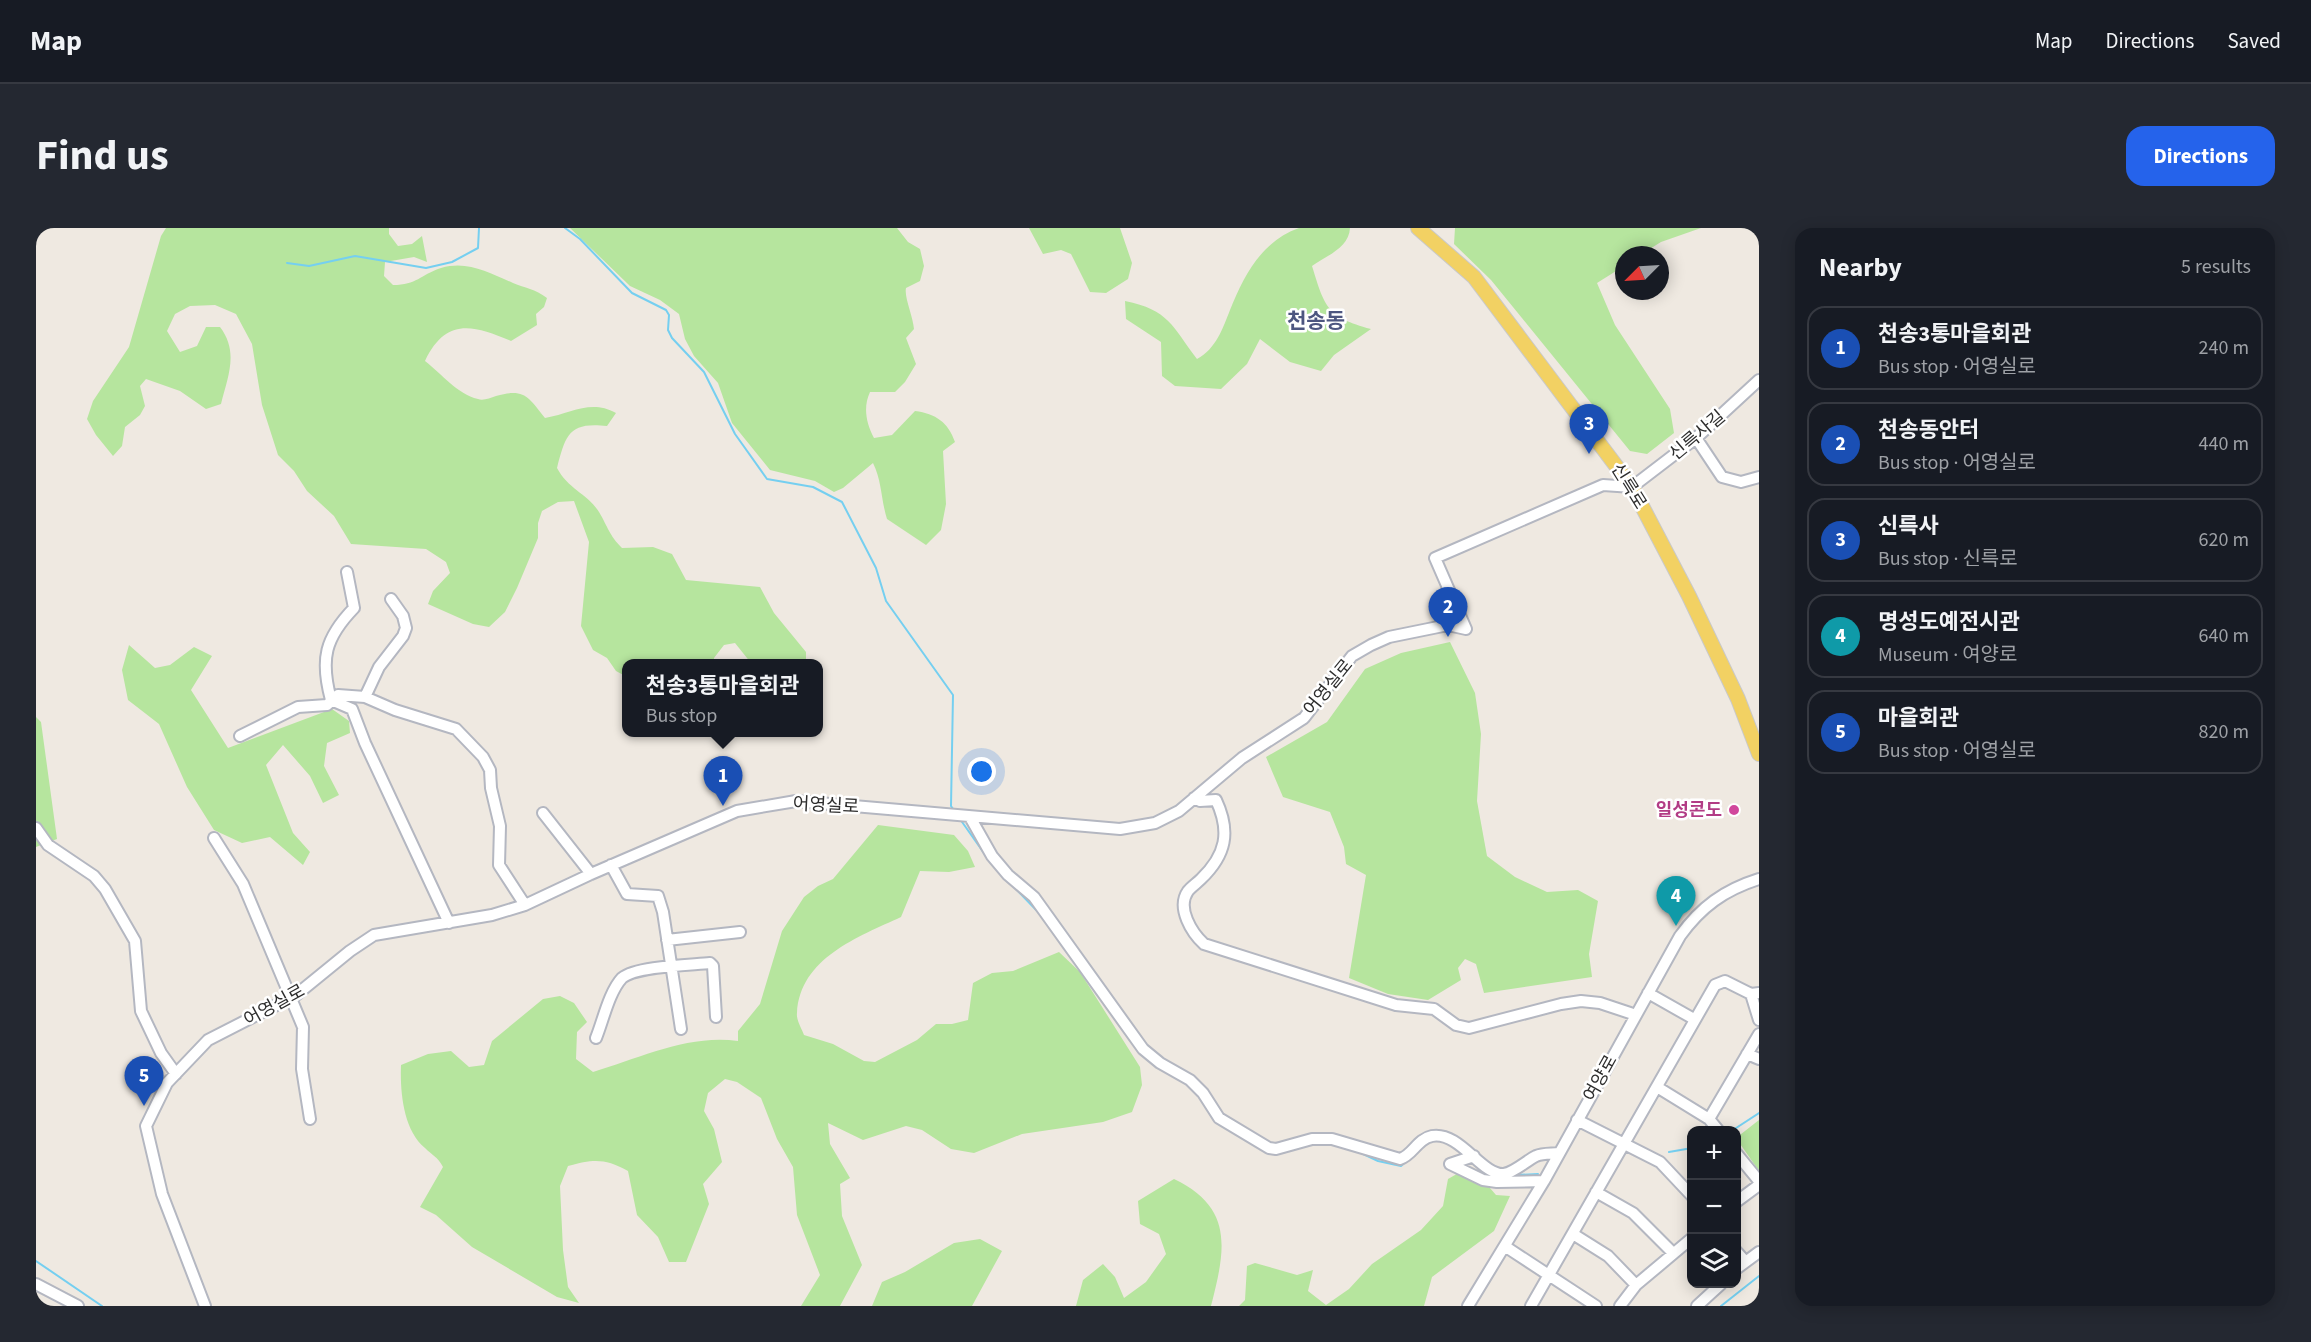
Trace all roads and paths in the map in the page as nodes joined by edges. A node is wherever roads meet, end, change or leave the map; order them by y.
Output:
1 (1418, 228) edge
2 (1759, 380) edge
3 (1696, 438) junction
4 (1759, 477) edge
5 (1632, 487) junction
6 (347, 572) dead end
7 (391, 599) dead end
8 (365, 697) junction
9 (331, 699) junction
10 (240, 736) dead end
11 (1759, 754) edge
12 (1194, 798) junction
13 (543, 813) dead end
14 (968, 817) junction
15 (36, 828) edge
16 (214, 837) dead end
17 (611, 865) junction
18 (1759, 869) edge
19 (591, 873) junction
20 (1755, 881) edge
21 (525, 905) junction
22 (449, 923) junction
23 (740, 932) dead end
24 (668, 940) junction
25 (671, 967) junction
26 (1648, 993) junction
27 (1755, 994) edge
28 (291, 998) junction
29 (1636, 1015) junction
30 (716, 1017) dead end
31 (1694, 1019) junction
32 (1759, 1020) edge
33 (681, 1029) dead end
34 (1759, 1034) edge
35 (596, 1038) dead end
36 (1747, 1054) junction
37 (1759, 1059) edge
38 (176, 1074) junction
39 (1657, 1087) junction
40 (310, 1119) dead end
41 (1577, 1119) junction
42 (1709, 1119) junction
43 (1714, 1126) edge
44 (1625, 1146) junction
45 (1559, 1153) junction
46 (1474, 1156) junction
47 (1741, 1158) edge
48 (1544, 1181) junction
49 (1759, 1181) edge
50 (1759, 1185) edge
51 (1687, 1191) edge
52 (1596, 1192) junction
53 (1741, 1199) edge
54 (1573, 1234) junction
55 (1687, 1242) edge
56 (1506, 1247) junction
57 (1759, 1252) edge
58 (1673, 1253) junction
59 (1741, 1256) edge
60 (1745, 1261) junction
61 (1741, 1265) edge
62 (1548, 1274) junction
63 (36, 1284) edge
64 (1636, 1285) junction
65 (1717, 1288) edge
66 (78, 1306) edge
67 (205, 1306) edge
68 (1468, 1306) edge
69 (1531, 1306) edge
70 (1596, 1306) edge
71 (1620, 1306) edge
72 (1697, 1306) edge

1 - 5 main road, 신륵로
2 - 3 street, 신륵사길
3 - 4 street
3 - 5 street, 신륵사길
5 - 11 main road, 신륵로
5 - 12 street, 어영실로
6 - 9 street
7 - 8 street
8 - 9 street
8 - 21 street
9 - 10 street
9 - 22 street
12 - 14 street, 어영실로
12 - 29 street
13 - 19 street
14 - 17 street, 어영실로
14 - 46 street
15 - 38 street
16 - 28 street
17 - 19 street, 어영실로
17 - 24 street
18 - 20 street
19 - 21 street, 어영실로
20 - 26 street, 여양로
21 - 22 street, 어영실로
22 - 28 street, 어영실로
23 - 24 street
24 - 25 street
25 - 30 street
25 - 33 street
25 - 35 street
26 - 29 street, 여양로
26 - 31 street
27 - 31 street
27 - 32 street
28 - 38 street, 어영실로
28 - 40 street
29 - 41 street, 여양로
31 - 39 street
34 - 36 street
36 - 37 street
36 - 42 street
38 - 67 street, 어영실로
39 - 42 street
39 - 44 street
41 - 44 street
41 - 45 street, 여양로
42 - 43 street
44 - 51 street
44 - 52 street
45 - 46 street
45 - 48 street, 여양로
46 - 48 street
47 - 49 street
48 - 56 street, 여양로
50 - 53 street
52 - 54 street
52 - 58 street
54 - 62 street
54 - 64 street
55 - 58 street
56 - 62 street
56 - 68 street, 여양로
57 - 60 street
58 - 64 street
59 - 60 street
60 - 61 street
62 - 69 street
62 - 70 street
63 - 66 street
64 - 71 street
65 - 72 street

